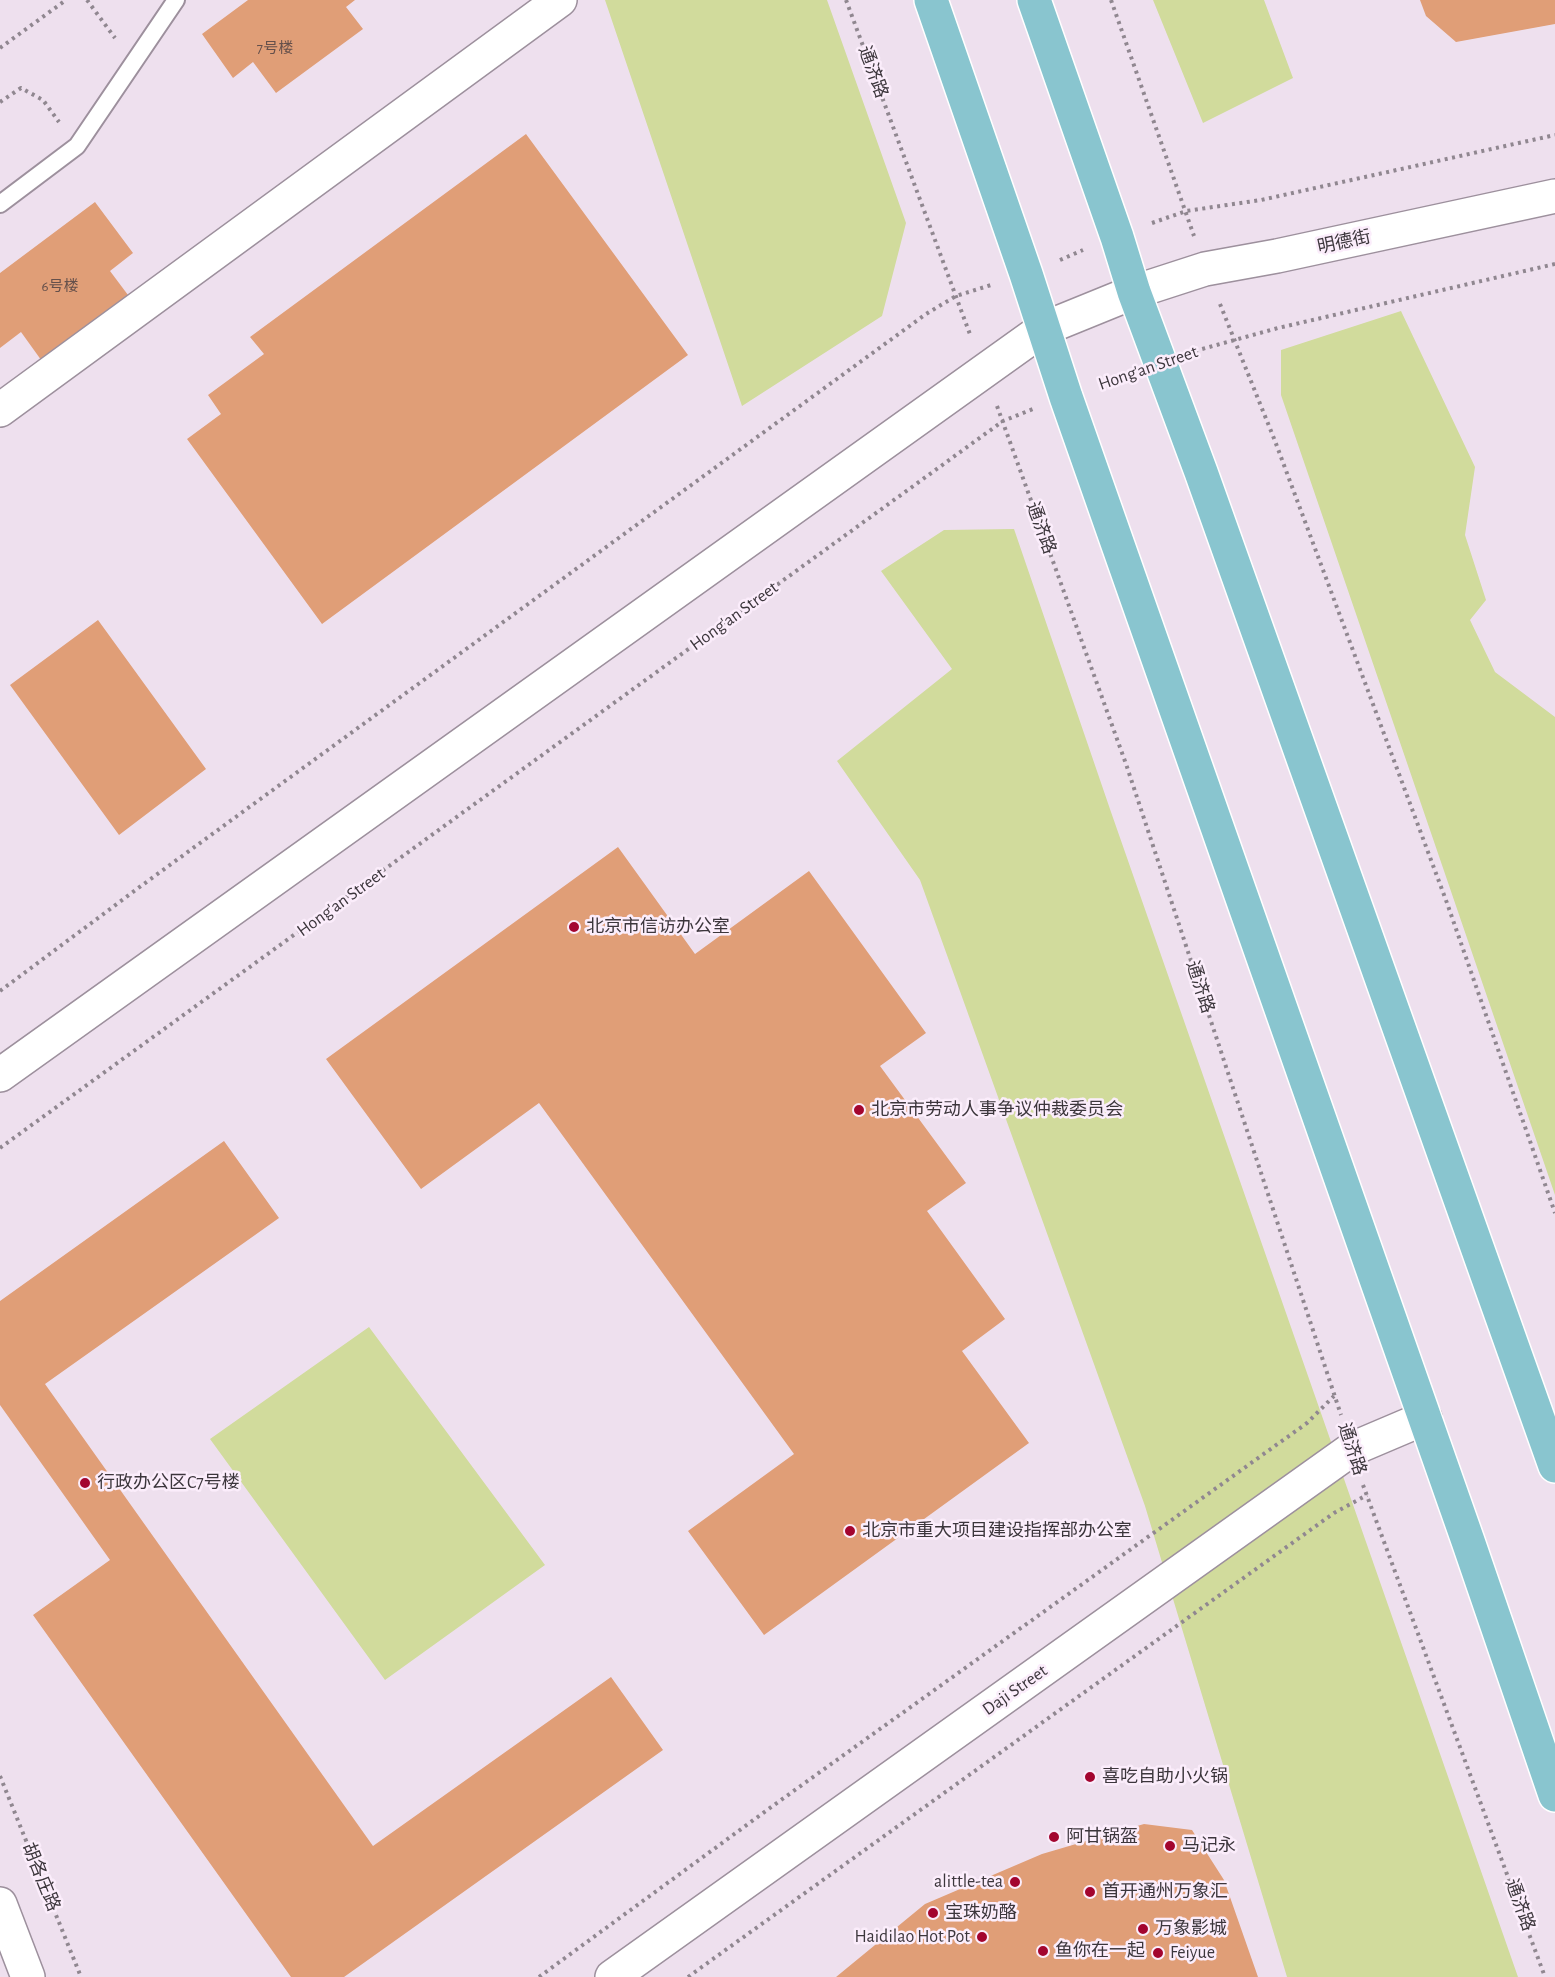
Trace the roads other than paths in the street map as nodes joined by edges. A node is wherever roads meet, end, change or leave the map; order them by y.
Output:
1 (176, 0) edge
2 (560, 0) edge
3 (931, 0) edge
4 (1034, 0) edge
5 (1555, 196) edge
6 (0, 204) edge
7 (1134, 292) junction
8 (1042, 329) junction
9 (0, 410) edge
10 (0, 1075) edge
11 (1425, 1418) junction
12 (1555, 1466) edge
13 (1555, 1796) edge
14 (0, 1904) edge
15 (28, 1977) edge
16 (612, 1977) edge

1 - 6 lane
2 - 9 street
3 - 8 main road
4 - 7 main road
5 - 7 street, 明德街
7 - 8 street
7 - 12 main road
8 - 10 street
8 - 11 main road
11 - 13 main road
11 - 16 street, Daji Street
14 - 15 street

